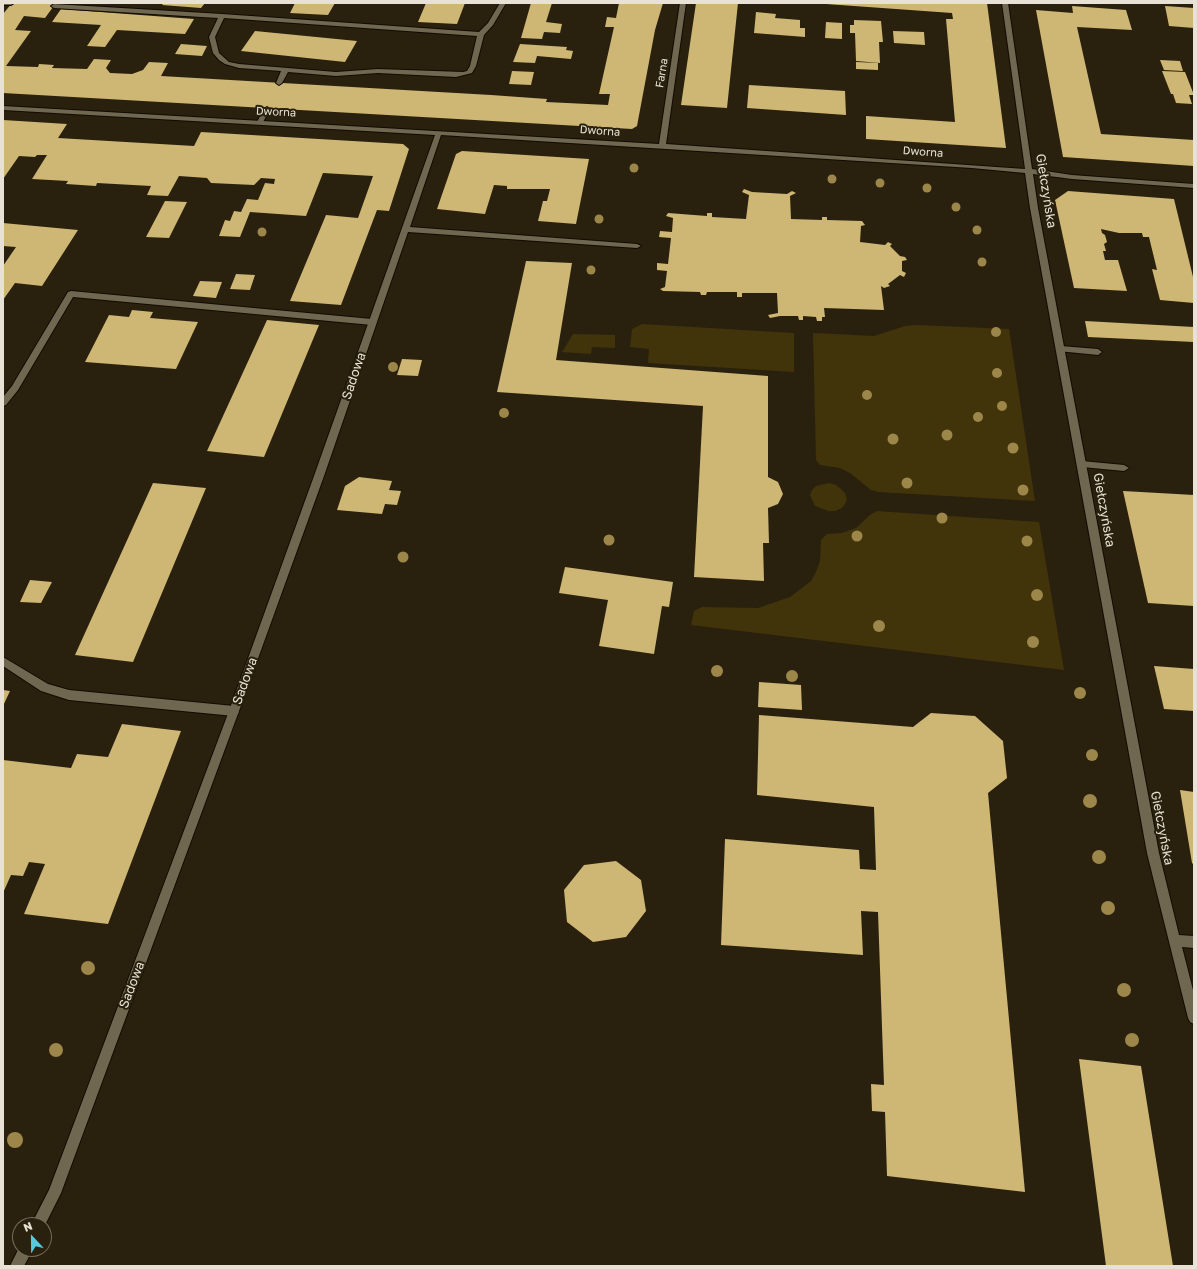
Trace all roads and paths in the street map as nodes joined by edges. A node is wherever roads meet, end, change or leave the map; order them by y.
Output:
1 (4, 3) edge
2 (12, 3) edge
3 (145, 3) edge
4 (503, 3) edge
5 (683, 3) edge
6 (1005, 3) edge
7 (54, 6) dead end
8 (151, 12) junction
9 (222, 16) junction
10 (481, 34) junction
11 (286, 70) junction
12 (279, 83) dead end
13 (3, 108) edge
14 (266, 109) dead end
15 (260, 122) junction
16 (438, 132) junction
17 (662, 146) junction
18 (1029, 172) junction
19 (1194, 186) edge
20 (405, 229) junction
21 (637, 246) dead end
22 (372, 322) junction
23 (1061, 349) junction
24 (1098, 352) dead end
25 (3, 403) edge
26 (1082, 464) junction
27 (1124, 468) dead end
28 (3, 661) edge
29 (234, 712) junction
30 (1175, 941) junction
31 (1194, 942) edge
32 (1194, 1018) edge
33 (42, 1217) edge
34 (22, 1257) edge
35 (17, 1266) edge

1 - 2 street
3 - 8 street
4 - 10 street
5 - 17 street, Farna
6 - 18 street, Giełczyńska
7 - 8 street
8 - 9 street
9 - 10 street
9 - 11 street
10 - 11 street
11 - 12 street
13 - 15 street, Dworna
14 - 15 street
15 - 16 street, Dworna
16 - 17 street, Dworna
16 - 20 street, Sadowa
17 - 18 street, Dworna
18 - 19 street, Dworna
18 - 23 street, Giełczyńska
20 - 21 street
20 - 22 street, Sadowa
22 - 25 street
22 - 29 street, Sadowa
23 - 24 street
23 - 26 street, Giełczyńska
26 - 27 street
26 - 30 street, Giełczyńska
28 - 29 street
29 - 33 street, Sadowa
30 - 31 street
30 - 32 street, Giełczyńska
34 - 35 street

